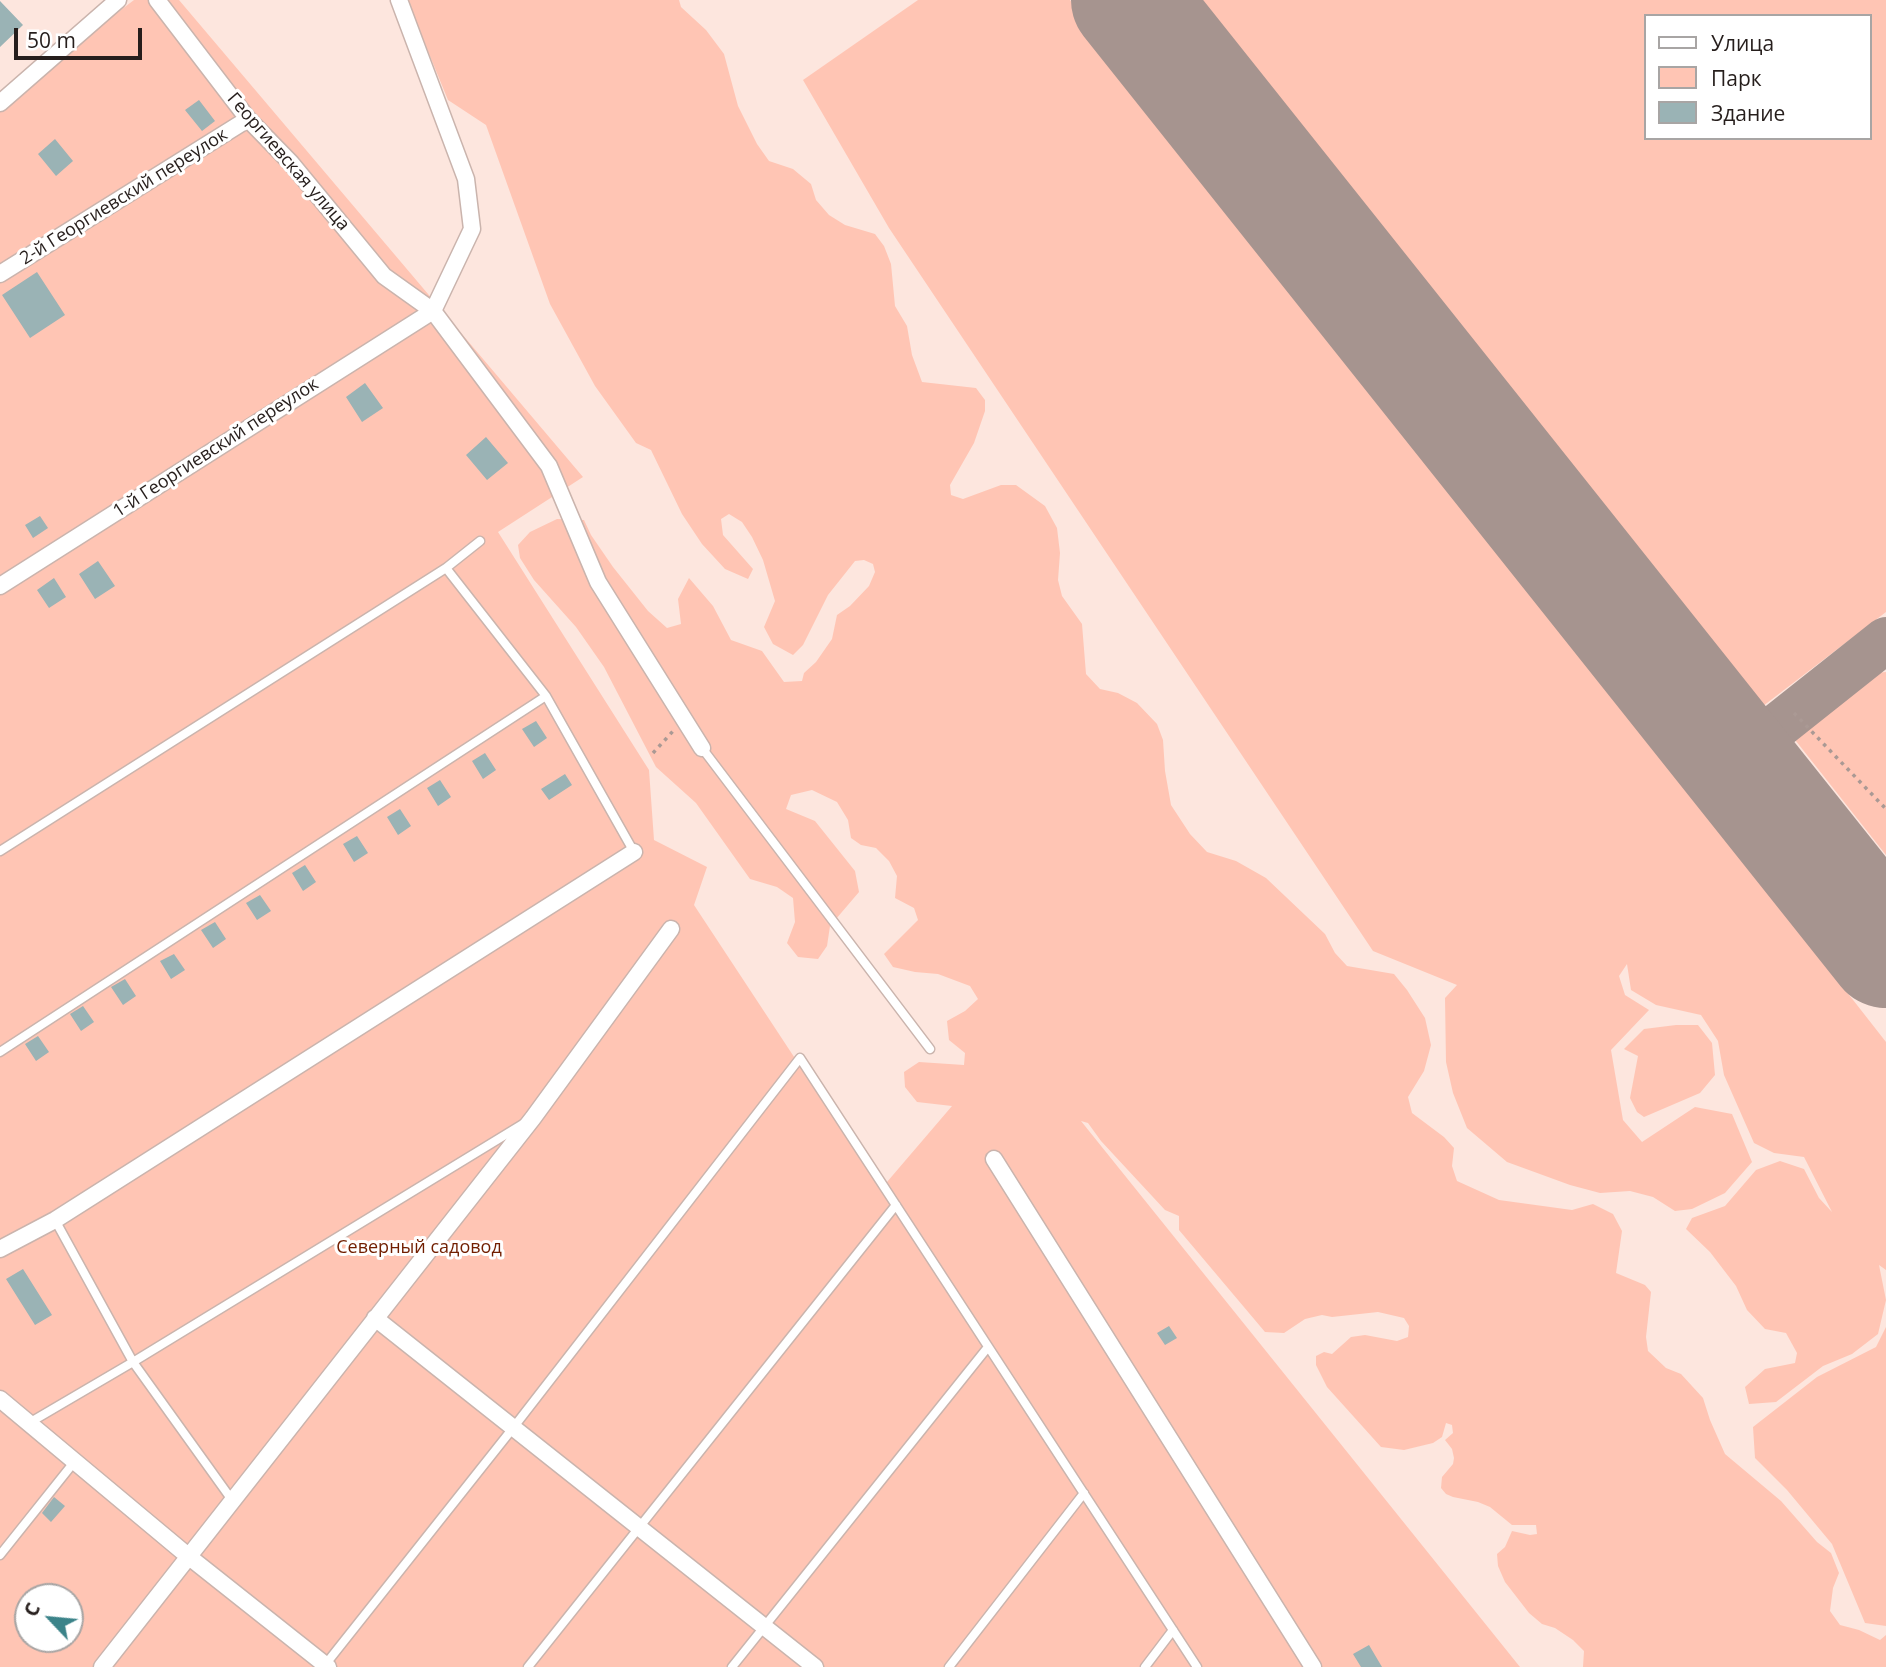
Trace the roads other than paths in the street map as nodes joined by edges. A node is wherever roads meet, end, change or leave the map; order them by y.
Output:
1 (118, 0) edge
2 (157, 0) edge
3 (398, 0) edge
4 (0, 103) edge
5 (248, 119) junction
6 (0, 274) edge
7 (433, 310) junction
8 (480, 541) dead end
9 (446, 568) junction
10 (0, 586) edge
11 (546, 696) junction
12 (702, 748) joint
13 (0, 851) edge
14 (634, 852) joint
15 (671, 929) dead end
16 (930, 1049) dead end
17 (0, 1052) edge
18 (533, 1118) junction
19 (994, 1159) dead end
20 (895, 1205) junction
21 (55, 1220) junction
22 (0, 1249) edge
23 (375, 1318) junction
24 (988, 1347) junction
25 (133, 1362) junction
26 (0, 1399) edge
27 (29, 1423) junction
28 (513, 1428) junction
29 (75, 1461) junction
30 (1084, 1493) junction
31 (232, 1500) junction
32 (639, 1528) junction
33 (0, 1555) edge
34 (188, 1556) junction
35 (764, 1626) junction
36 (1173, 1630) junction
37 (326, 1666) edge
38 (102, 1667) edge
39 (528, 1667) edge
40 (732, 1667) edge
41 (815, 1667) edge
42 (949, 1667) edge
43 (1146, 1667) edge
44 (1197, 1667) edge
45 (1313, 1667) edge

1 - 4 street
2 - 5 street, Георгиевская улица
3 - 7 street
5 - 6 street, 2-й Георгиевский переулок
5 - 7 street, Георгиевская улица
7 - 10 street, 1-й Георгиевский переулок
7 - 12 street, Георгиевская улица
8 - 9 lane
9 - 11 lane
9 - 13 lane
11 - 14 lane
11 - 17 lane
12 - 16 lane
14 - 21 street
15 - 18 street
18 - 23 street
18 - 25 lane
19 - 45 street
20 - 24 lane
20 - 28 lane
20 - 32 lane
21 - 22 street
21 - 25 lane
23 - 28 street
23 - 31 street
24 - 30 lane
24 - 35 lane
25 - 27 lane
25 - 31 lane
26 - 27 street
27 - 29 street
28 - 32 street
28 - 37 lane
29 - 33 lane
29 - 34 street
30 - 36 lane
30 - 42 lane
31 - 34 street
32 - 35 street
32 - 39 lane
34 - 37 street
34 - 38 street
35 - 40 lane
35 - 41 street
36 - 43 lane
36 - 44 lane

